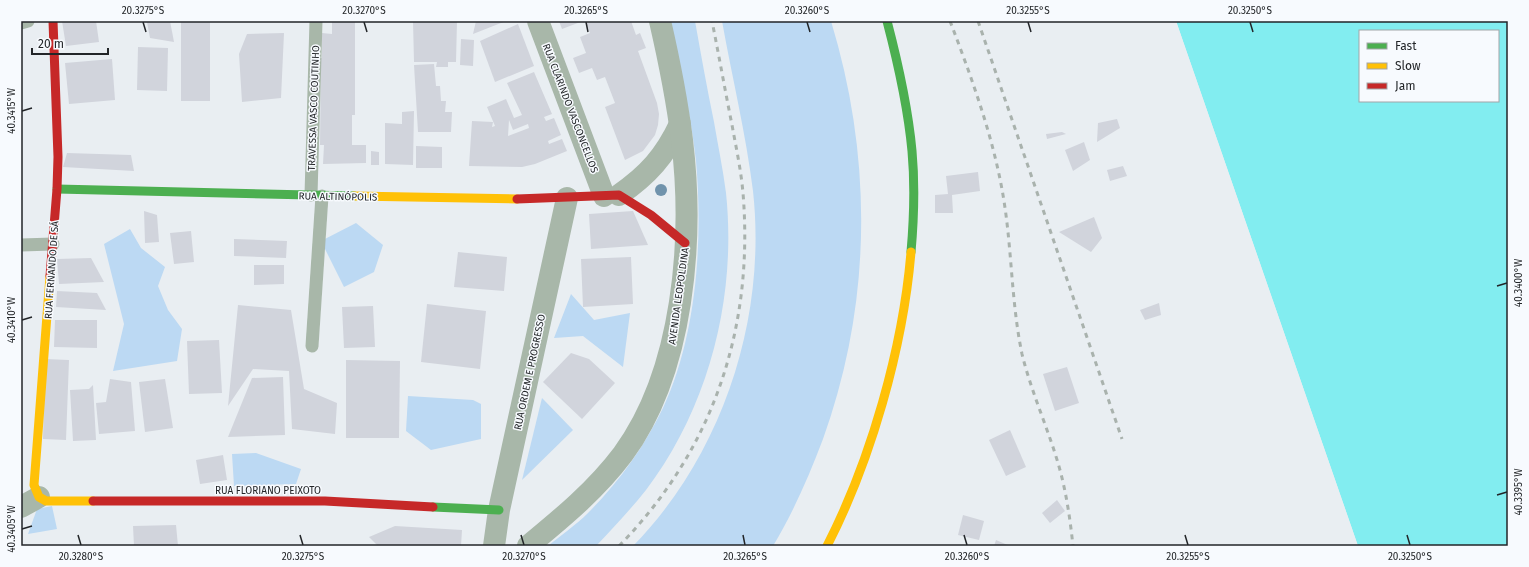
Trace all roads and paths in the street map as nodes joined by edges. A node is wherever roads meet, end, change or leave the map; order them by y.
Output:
1 (28, 21) edge
2 (53, 21) edge
3 (316, 21) edge
4 (538, 21) edge
5 (660, 21) edge
6 (887, 21) edge
7 (21, 23) edge
8 (680, 124) junction
9 (57, 189) junction
10 (612, 195) junction
11 (316, 196) junction
12 (567, 198) junction
13 (685, 243) junction
14 (53, 244) junction
15 (21, 245) edge
16 (312, 346) dead end
17 (30, 502) edge
18 (499, 510) junction
19 (494, 546) edge
20 (528, 546) edge
21 (827, 546) edge

1 - 7 lane
2 - 9 street, RUA FERNANDO DE SÁ
3 - 11 lane, TRAVESSA VASCO COUTINHO
4 - 10 street, RUA CLARINDO VASCONCELLOS
5 - 8 street, AVENIDA LEOPOLDINA
6 - 21 street
8 - 10 street
8 - 13 street, AVENIDA LEOPOLDINA
9 - 11 street, RUA ALTINÓPOLIS
9 - 14 street, RUA FERNANDO DE SÁ
10 - 12 street, RUA ALTINÓPOLIS
10 - 13 street
11 - 12 street, RUA ALTINÓPOLIS
11 - 16 lane, TRAVESSA VASCO COUTINHO
12 - 18 street, RUA ORDEM E PROGRESSO
13 - 20 street, AVENIDA LEOPOLDINA
14 - 15 lane
14 - 17 street, RUA FERNANDO DE SÁ
17 - 18 street, RUA FLORIANO PEIXOTO
18 - 19 street, RUA ORDEM E PROGRESSO

